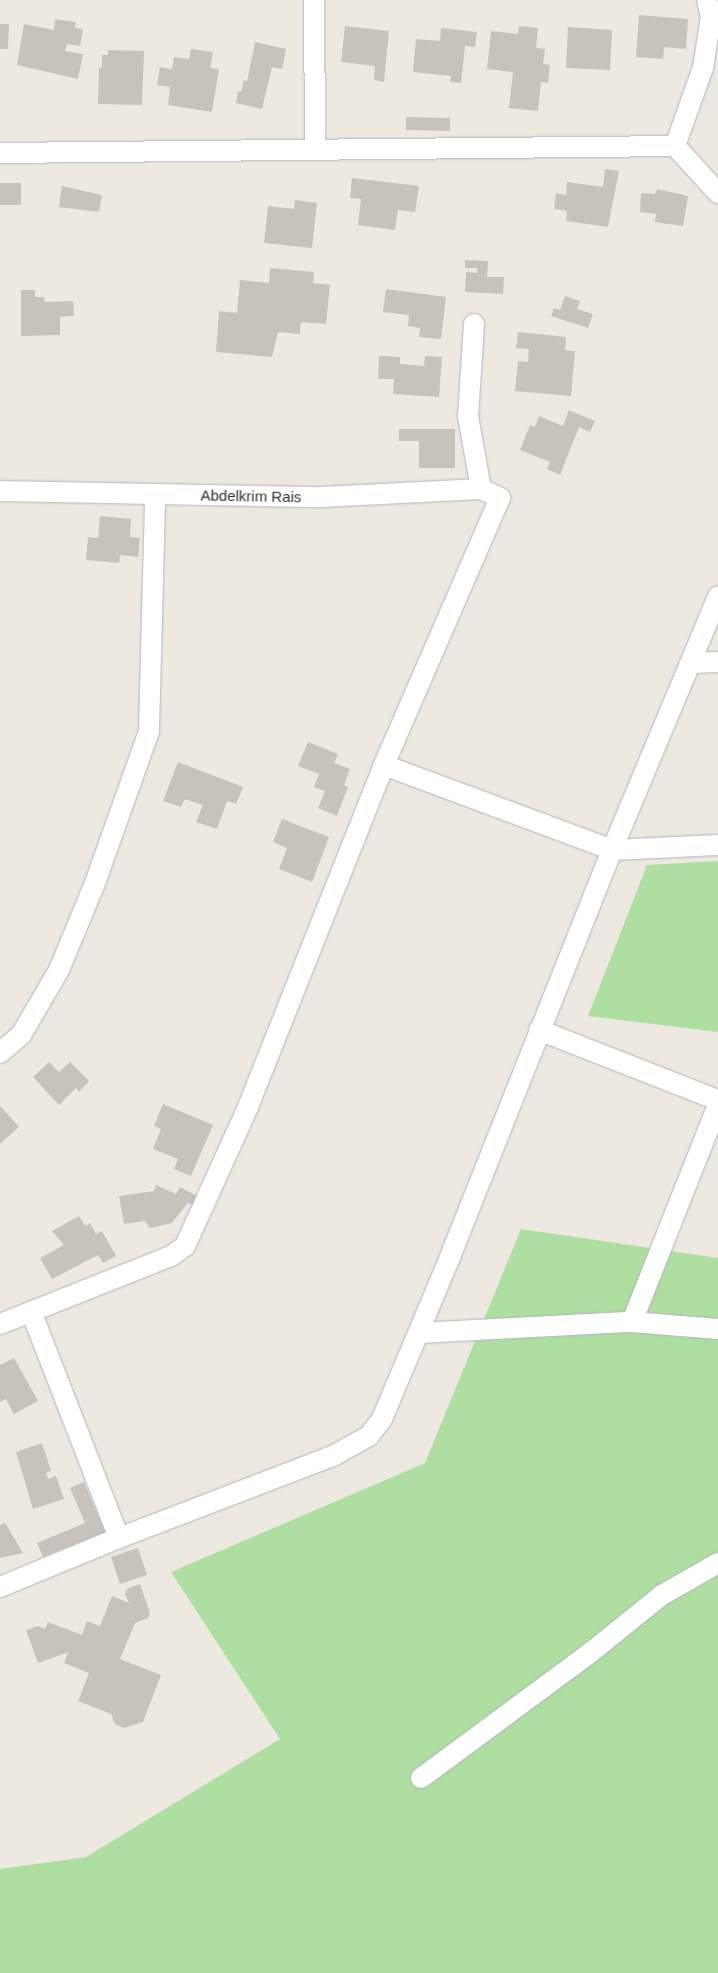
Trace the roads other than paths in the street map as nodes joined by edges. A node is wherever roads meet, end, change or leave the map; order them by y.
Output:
1 (314, 0) edge
2 (707, 0) edge
3 (675, 146) junction
4 (315, 149) junction
5 (0, 153) edge
6 (718, 193) edge
7 (474, 324) dead end
8 (481, 489) junction
9 (0, 492) edge
10 (155, 494) junction
11 (715, 604) edge
12 (718, 662) edge
13 (692, 663) junction
14 (384, 765) junction
15 (718, 845) edge
16 (612, 850) junction
17 (539, 1030) junction
18 (0, 1053) edge
19 (718, 1100) edge
20 (718, 1105) edge
21 (31, 1311) junction
22 (632, 1322) junction
23 (0, 1324) edge
24 (718, 1329) edge
25 (419, 1332) junction
26 (119, 1538) junction
27 (718, 1562) edge
28 (0, 1587) edge
29 (421, 1778) dead end

1 - 4 street
2 - 3 street
3 - 4 street
3 - 6 street
4 - 5 street
7 - 8 street
8 - 10 street, Abdelkrim Rais
8 - 14 street, Abdelkrim Rais
9 - 10 street, Abdelkrim Rais
10 - 18 street
11 - 13 street
12 - 13 street
13 - 16 street
14 - 16 street
14 - 21 street
15 - 16 street
16 - 17 street
17 - 19 street
17 - 25 street
20 - 22 street
21 - 23 street
21 - 26 street
22 - 24 street
22 - 25 street
25 - 26 street
26 - 28 street
27 - 29 street

